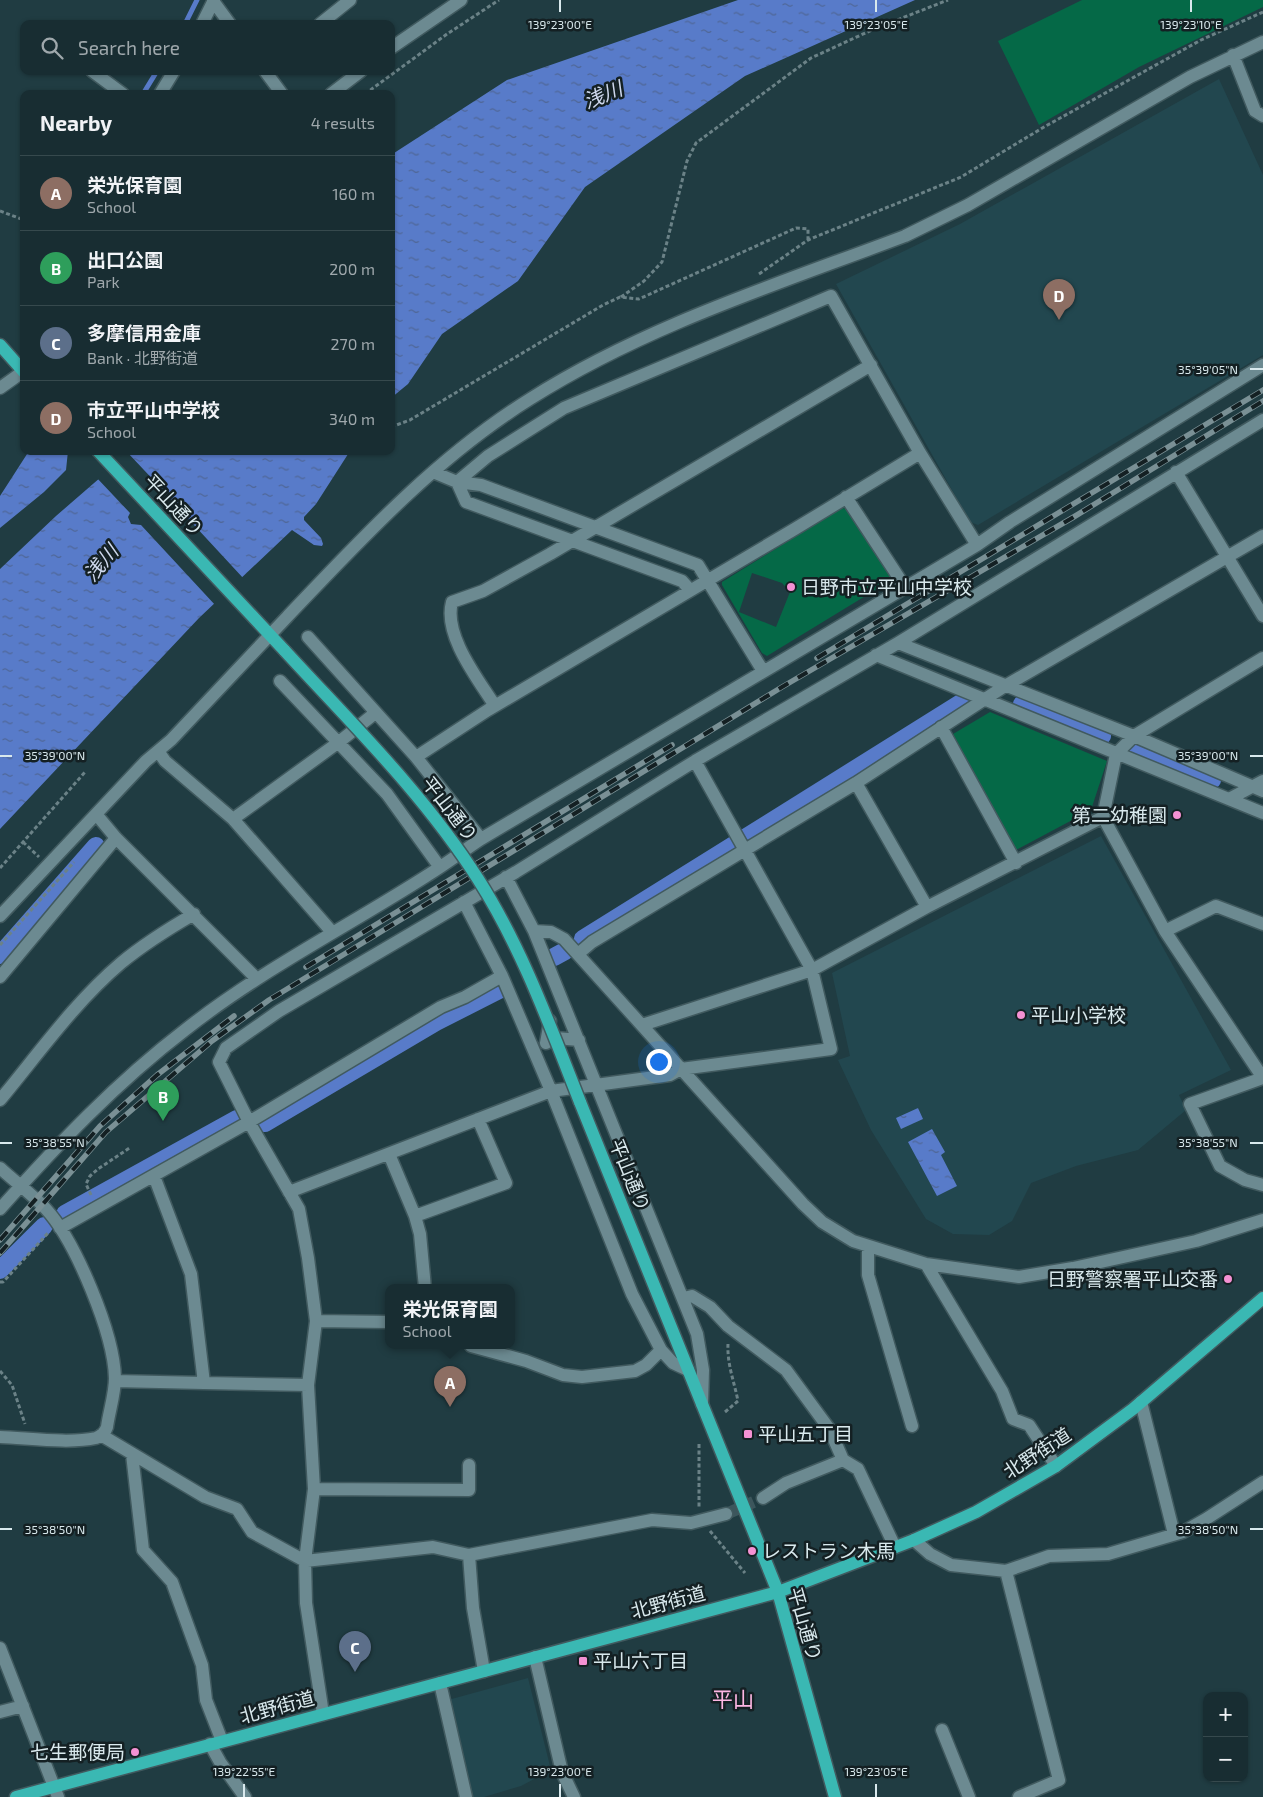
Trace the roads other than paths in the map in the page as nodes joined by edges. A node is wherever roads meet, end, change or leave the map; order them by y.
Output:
1 (350, 0) edge
2 (461, 0) edge
3 (214, 1) edge
4 (204, 20) edge
5 (227, 20) edge
6 (325, 20) edge
7 (1263, 42) edge
8 (395, 45) edge
9 (1234, 55) junction
10 (97, 75) edge
11 (172, 75) edge
12 (268, 75) edge
13 (356, 75) edge
14 (117, 90) edge
15 (162, 90) edge
16 (279, 90) edge
17 (336, 90) edge
18 (1263, 116) edge
19 (0, 345) edge
20 (870, 365) junction
21 (1263, 365) edge
22 (20, 368) edge
23 (20, 375) edge
24 (0, 388) edge
25 (1263, 420) edge
26 (920, 453) junction
27 (102, 455) edge
28 (433, 472) junction
29 (1176, 472) junction
30 (457, 482) junction
31 (846, 498) junction
32 (595, 527) junction
33 (1263, 536) edge
34 (571, 540) junction
35 (977, 545) junction
36 (1227, 557) junction
37 (707, 580) junction
38 (905, 587) junction
39 (690, 590) junction
40 (1263, 616) edge
41 (266, 632) junction
42 (308, 637) dead end
43 (898, 642) junction
44 (876, 655) junction
45 (1263, 658) edge
46 (763, 671) junction
47 (280, 681) dead end
48 (1005, 686) junction
49 (983, 699) junction
50 (495, 706) junction
51 (374, 714) junction
52 (360, 726) junction
53 (940, 727) junction
54 (1134, 736) junction
55 (339, 742) junction
56 (158, 751) junction
57 (1116, 754) junction
58 (416, 757) junction
59 (695, 761) junction
60 (856, 783) junction
61 (1260, 786) edge
62 (1229, 799) junction
63 (1263, 813) edge
64 (96, 814) junction
65 (1103, 817) junction
66 (233, 818) junction
67 (116, 838) junction
68 (481, 839) junction
69 (457, 843) dead end
70 (745, 851) junction
71 (1016, 863) junction
72 (439, 866) junction
73 (506, 877) junction
74 (490, 894) dead end
75 (464, 902) junction
76 (927, 907) junction
77 (194, 914) junction
78 (0, 916) edge
79 (1263, 924) edge
80 (534, 931) junction
81 (1165, 931) junction
82 (332, 932) junction
83 (578, 954) junction
84 (812, 970) junction
85 (502, 976) junction
86 (0, 977) edge
87 (257, 979) junction
88 (642, 1025) junction
89 (579, 1040) junction
90 (546, 1043) junction
91 (538, 1061) junction
92 (681, 1069) junction
93 (1263, 1078) edge
94 (597, 1084) junction
95 (551, 1091) junction
96 (0, 1100) edge
97 (478, 1119) junction
98 (249, 1122) junction
99 (389, 1154) junction
100 (0, 1168) edge
101 (154, 1176) junction
102 (1263, 1185) edge
103 (20, 1186) junction
104 (289, 1192) junction
105 (0, 1209) edge
106 (415, 1216) junction
107 (1263, 1220) edge
108 (54, 1230) junction
109 (868, 1246) junction
110 (926, 1264) junction
111 (425, 1284) edge
112 (684, 1298) junction
113 (1263, 1298) edge
114 (316, 1321) junction
115 (385, 1322) edge
116 (482, 1349) edge
117 (661, 1350) junction
118 (688, 1370) junction
119 (115, 1381) junction
120 (204, 1383) junction
121 (308, 1385) junction
122 (1142, 1402) junction
123 (702, 1404) junction
124 (912, 1426) dead end
125 (101, 1435) junction
126 (0, 1437) edge
127 (132, 1454) junction
128 (843, 1460) junction
129 (469, 1465) dead end
130 (1056, 1466) junction
131 (1263, 1482) edge
132 (314, 1489) junction
133 (764, 1498) tunnel mouth
134 (726, 1514) tunnel mouth
135 (1174, 1534) junction
136 (914, 1540) junction
137 (895, 1547) junction
138 (469, 1555) junction
139 (305, 1561) junction
140 (1006, 1571) junction
141 (778, 1592) junction
142 (0, 1648) edge
143 (535, 1657) junction
144 (484, 1671) junction
145 (440, 1683) junction
146 (23, 1706) junction
147 (0, 1712) edge
148 (322, 1714) junction
149 (942, 1730) dead end
150 (216, 1743) junction
151 (56, 1792) edge
152 (16, 1797) edge
153 (245, 1797) edge
154 (466, 1797) edge
155 (574, 1797) edge
156 (835, 1797) edge
157 (969, 1797) edge
158 (1019, 1797) edge

1 - 6 street
2 - 8 street
3 - 4 street
3 - 5 street
7 - 9 street
9 - 18 street
9 - 28 street
10 - 14 street
11 - 15 street
12 - 16 street
13 - 17 street
19 - 22 main road
20 - 26 street
20 - 30 street
20 - 32 street
21 - 35 street
23 - 24 street
25 - 29 street
26 - 31 street
26 - 35 street
27 - 41 main road, 平山通り
28 - 30 street
28 - 41 street
29 - 36 street
29 - 43 street
30 - 32 street
30 - 34 street
31 - 37 street
31 - 38 street
32 - 34 street
32 - 37 street
33 - 36 street
34 - 39 street
34 - 50 street
35 - 38 street
36 - 40 street
36 - 48 street
37 - 39 street
37 - 46 street
38 - 46 street
39 - 50 street
41 - 56 street
41 - 118 main road, 平山通り, bridge
42 - 51 street
43 - 44 street
43 - 48 street
44 - 49 street
44 - 59 street
45 - 54 street
46 - 68 street
47 - 55 street
48 - 49 street
48 - 54 street
49 - 53 street
49 - 57 street
50 - 58 street
51 - 52 street
51 - 58 street
52 - 55 street
52 - 69 street
53 - 60 street
53 - 71 street
54 - 57 street
54 - 61 street
55 - 66 street
55 - 72 street
56 - 64 street
56 - 66 street
57 - 62 street
57 - 65 street
58 - 68 street
59 - 70 street
59 - 73 street
60 - 70 street
60 - 76 street
61 - 62 street
62 - 63 street
64 - 67 street
64 - 78 street
65 - 71 street
65 - 81 street
66 - 82 street
67 - 77 street
67 - 86 street
68 - 72 street
70 - 83 street
70 - 84 street
71 - 76 street
72 - 82 street
73 - 75 street
73 - 80 street
74 - 90 street
75 - 85 street
75 - 98 street
76 - 84 street
77 - 87 street
77 - 96 street
79 - 81 street
80 - 83 street
80 - 89 street
81 - 93 street
82 - 87 street
83 - 88 street
84 - 88 street
84 - 92 street
85 - 91 street
85 - 98 street
87 - 103 street
88 - 92 street
89 - 90 street
89 - 94 street
90 - 91 street
91 - 95 street
92 - 94 street
92 - 109 street
93 - 102 street
94 - 95 street
94 - 112 street
95 - 97 street
95 - 117 street
97 - 99 street
97 - 106 street
98 - 101 street
98 - 104 street
99 - 104 street
99 - 106 street
100 - 103 street
101 - 108 street
101 - 120 street
103 - 105 street
103 - 108 street
104 - 114 street
106 - 111 street
107 - 110 street
108 - 119 street
109 - 110 street
109 - 124 street
110 - 130 street
112 - 123 street
112 - 128 street
113 - 122 main road, 北野街道
114 - 115 street
114 - 121 street
116 - 117 street
117 - 118 street
118 - 123 main road, 平山通り
119 - 120 street
119 - 125 street
120 - 121 street
121 - 132 street
122 - 130 main road, 北野街道
122 - 135 street
123 - 141 main road, 平山通り
125 - 126 street
125 - 127 street
127 - 139 street
127 - 150 street
128 - 133 street
128 - 137 street
129 - 132 street
130 - 136 main road, 北野街道
131 - 135 street
132 - 139 street
134 - 138 street
135 - 140 street
136 - 137 main road, 北野街道
136 - 140 street
137 - 141 main road, 北野街道
138 - 139 street
138 - 144 street
139 - 148 street
140 - 158 street
141 - 143 main road, 北野街道
141 - 156 main road, 平山通り
142 - 146 street
143 - 144 main road, 北野街道
143 - 155 street
144 - 145 main road, 北野街道
145 - 148 main road, 北野街道
145 - 154 street
146 - 147 street
146 - 151 street
148 - 150 main road, 北野街道
149 - 157 street
150 - 151 main road, 北野街道
150 - 153 street
151 - 152 main road, 北野街道

